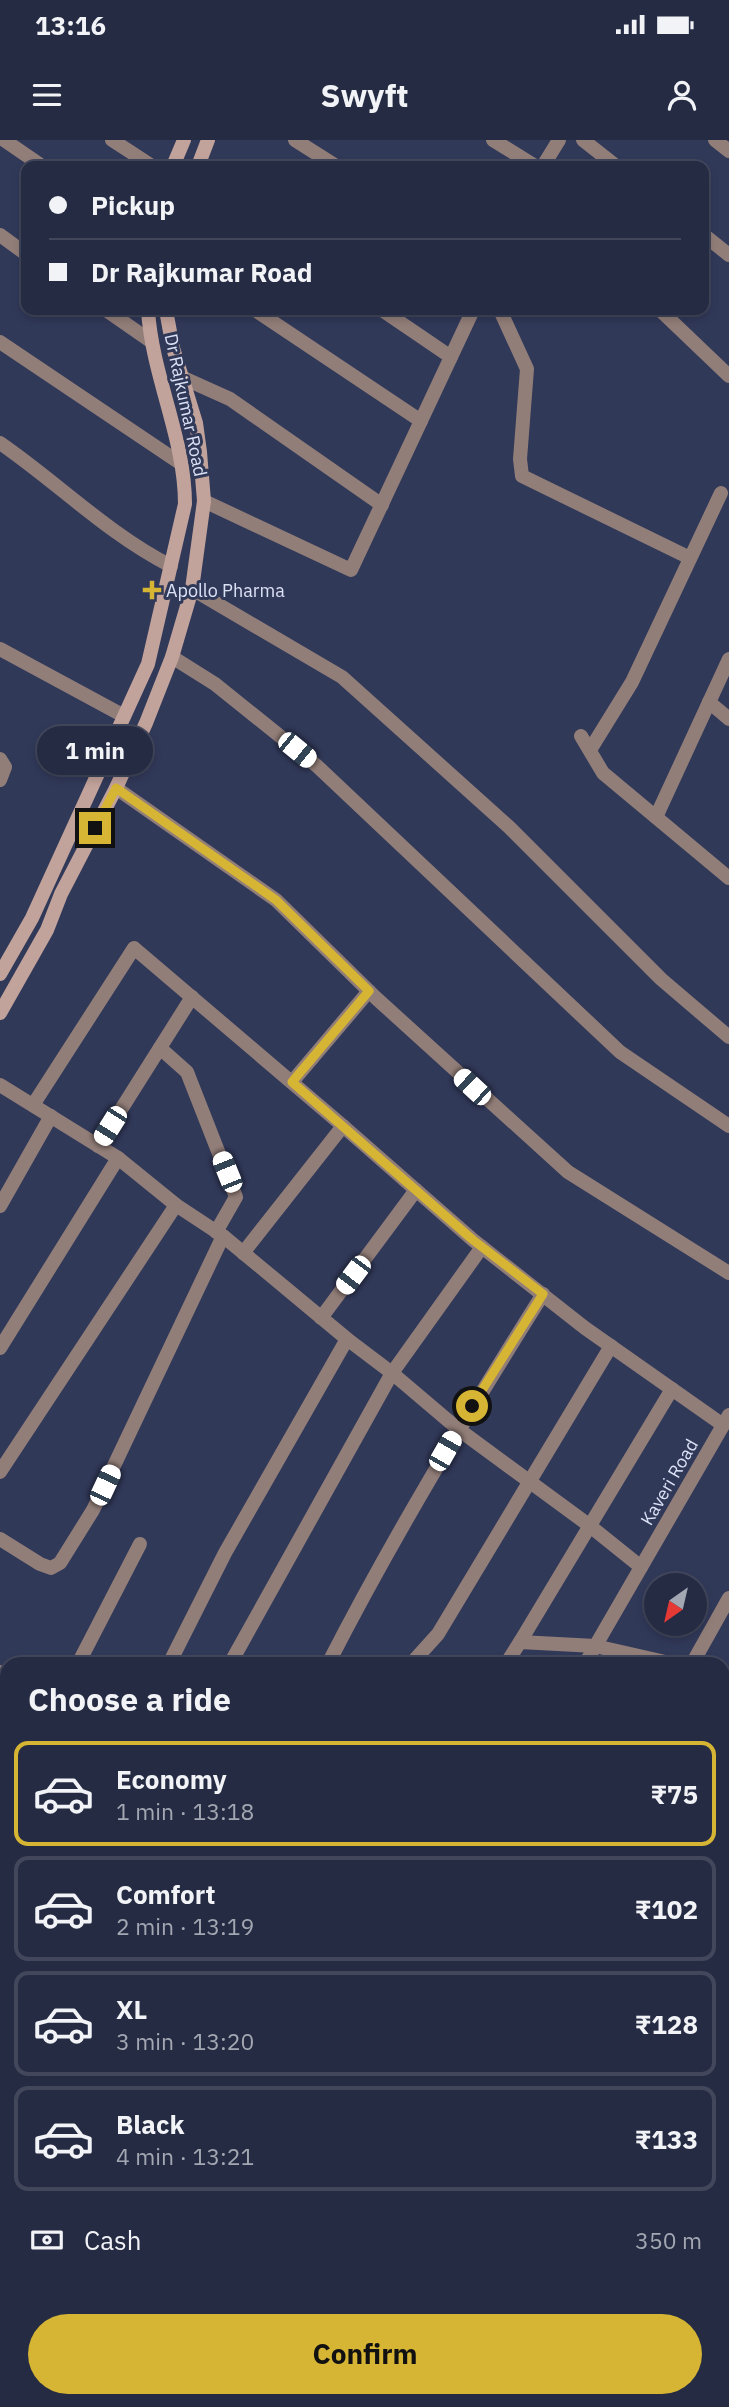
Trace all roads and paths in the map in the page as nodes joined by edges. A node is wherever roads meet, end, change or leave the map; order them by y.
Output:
1 (4, 140) edge
2 (112, 140) edge
3 (184, 140) edge
4 (208, 140) edge
5 (295, 140) edge
6 (493, 140) edge
7 (559, 140) edge
8 (583, 140) edge
9 (715, 140) edge
10 (729, 151) edge
11 (35, 161) edge
12 (144, 161) edge
13 (175, 161) edge
14 (200, 161) edge
15 (328, 161) edge
16 (527, 161) edge
17 (547, 161) edge
18 (610, 161) edge
19 (0, 235) edge
20 (709, 239) edge
21 (21, 250) edge
22 (729, 255) edge
23 (113, 315) edge
24 (149, 315) edge
25 (167, 315) edge
26 (262, 315) edge
27 (390, 315) edge
28 (471, 315) edge
29 (502, 315) edge
30 (665, 315) edge
31 (0, 342) edge
32 (152, 342) junction
33 (451, 356) junction
34 (729, 376) edge
35 (181, 377) junction
36 (421, 421) junction
37 (0, 443) edge
38 (180, 463) junction
39 (721, 493) dead end
40 (204, 501) junction
41 (382, 505) junction
42 (690, 558) junction
43 (171, 566) junction
44 (192, 589) junction
45 (0, 649) edge
46 (173, 657) junction
47 (729, 659) edge
48 (709, 702) junction
49 (124, 716) junction
50 (729, 719) edge
51 (581, 736) dead end
52 (590, 750) junction
53 (0, 759) edge
54 (0, 780) edge
55 (116, 788) junction
56 (656, 817) junction
57 (729, 878) edge
58 (0, 974) edge
59 (369, 991) junction
60 (192, 997) junction
61 (0, 1013) edge
62 (729, 1037) edge
63 (160, 1048) junction
64 (292, 1082) junction
65 (0, 1085) edge
66 (33, 1105) junction
67 (51, 1116) junction
68 (343, 1126) junction
69 (729, 1126) edge
70 (98, 1146) junction
71 (118, 1158) junction
72 (416, 1190) junction
73 (176, 1205) junction
74 (0, 1206) edge
75 (220, 1234) junction
76 (482, 1247) junction
77 (243, 1253) junction
78 (729, 1273) edge
79 (543, 1294) junction
80 (321, 1318) junction
81 (347, 1339) junction
82 (611, 1346) junction
83 (0, 1348) edge
84 (392, 1373) junction
85 (673, 1389) junction
86 (726, 1420) edge
87 (458, 1429) junction
88 (0, 1472) edge
89 (528, 1482) junction
90 (590, 1526) junction
91 (0, 1539) edge
92 (139, 1544) dead end
93 (641, 1567) junction
94 (729, 1598) edge
95 (520, 1642) junction
96 (595, 1646) junction
97 (82, 1657) edge
98 (173, 1657) edge
99 (234, 1657) edge
100 (332, 1657) edge
101 (417, 1657) edge
102 (510, 1657) edge
103 (589, 1657) edge
104 (643, 1657) edge
105 (696, 1657) edge

1 - 11 street
2 - 12 street
3 - 13 main road
4 - 14 main road
5 - 15 street
6 - 16 street
7 - 17 street
8 - 18 street
9 - 10 street
19 - 21 street
20 - 22 street
23 - 32 street
24 - 32 main road, Dr Rajkumar Road
25 - 35 main road, Dr Rajkumar Road
26 - 36 street
27 - 33 street
28 - 33 street
29 - 42 street
30 - 34 street
31 - 38 street
32 - 38 main road, Dr Rajkumar Road
33 - 36 street
35 - 40 main road, Dr Rajkumar Road
35 - 41 street
36 - 41 street
37 - 43 street
38 - 43 main road, Dr Rajkumar Road
39 - 42 street
40 - 41 street
40 - 44 main road, Dr Rajkumar Road
42 - 52 street
43 - 49 main road, Dr Rajkumar Road
44 - 46 main road, Dr Rajkumar Road
44 - 62 street
45 - 49 street
46 - 55 main road, Dr Rajkumar Road
46 - 69 street
47 - 48 street
48 - 50 street
48 - 56 street
49 - 58 main road, Dr Rajkumar Road
51 - 52 street
52 - 56 street
53 - 54 street
55 - 59 street
55 - 61 main road, Dr Rajkumar Road
56 - 57 street
59 - 64 street
59 - 78 street
60 - 63 street
60 - 64 street
60 - 66 street
63 - 70 street
63 - 75 street
64 - 68 street
65 - 66 street
66 - 67 street
67 - 70 street
67 - 74 street
68 - 72 street
68 - 77 street
70 - 71 street
71 - 73 street
71 - 83 street
72 - 76 street
72 - 80 street
73 - 75 street
73 - 88 street
75 - 77 street
75 - 91 street
76 - 79 street
76 - 84 street
77 - 80 street
79 - 82 street
79 - 87 street
80 - 81 street
81 - 84 street
81 - 98 street
82 - 85 street
82 - 89 street
84 - 87 street
84 - 99 street
85 - 86 street
85 - 90 street
86 - 93 street, Kaveri Road
87 - 89 street
87 - 100 street
89 - 90 street
89 - 101 street
90 - 93 street
90 - 95 street
92 - 97 street
93 - 96 street, Kaveri Road
94 - 105 street
95 - 96 street
95 - 102 street
96 - 103 street, Kaveri Road
96 - 104 street

